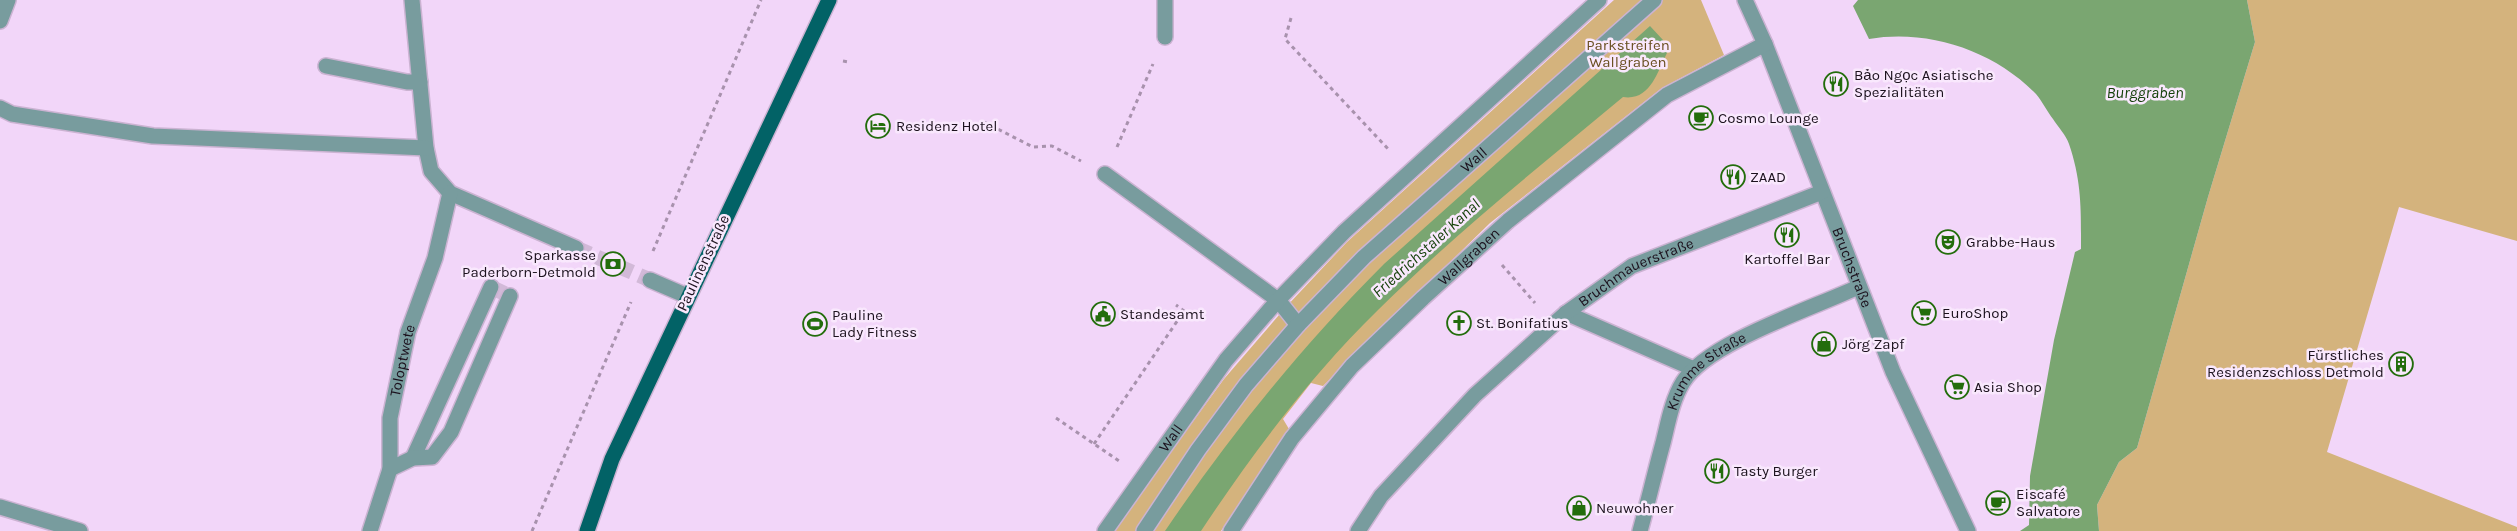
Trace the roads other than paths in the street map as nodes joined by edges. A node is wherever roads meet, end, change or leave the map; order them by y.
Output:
1 (8, 0) edge
2 (412, 0) edge
3 (829, 0) edge
4 (1165, 0) edge
5 (1599, 0) edge
6 (1654, 0) edge
7 (1745, 0) edge
8 (0, 21) edge
9 (1165, 37) road end
10 (1765, 44) junction
11 (326, 66) dead end
12 (420, 82) junction
13 (0, 108) edge
14 (426, 148) junction
15 (1105, 174) road end
16 (450, 192) junction
17 (1822, 192) junction
18 (576, 248) tunnel mouth
19 (650, 280) tunnel mouth
20 (491, 287) dead end
21 (1858, 287) junction
22 (510, 296) dead end
23 (687, 296) junction
24 (1278, 300) junction
25 (1566, 313) junction
26 (1298, 326) junction
27 (1694, 369) junction
28 (413, 458) junction
29 (390, 469) junction
30 (0, 507) edge
31 (80, 531) edge
32 (370, 531) edge
33 (587, 531) edge
34 (1105, 531) edge
35 (1144, 531) edge
36 (1231, 531) edge
37 (1358, 531) edge
38 (1640, 531) edge
39 (1968, 531) edge

1 - 8 street
2 - 12 street
3 - 23 main road, Paulinenstraße
4 - 9 street
5 - 24 street, Wall
6 - 26 street, Wall
7 - 10 street, Bruchstraße
10 - 17 street, Bruchstraße
10 - 36 street, Wallgraben
11 - 12 street
12 - 14 street
13 - 14 street
14 - 16 street
15 - 24 street
16 - 18 street
16 - 29 street, Toloptwete
17 - 21 street, Bruchstraße
17 - 25 street, Bruchmauerstraße
19 - 23 street
20 - 28 street
21 - 27 street, Krumme Straße
21 - 39 street, Bruchstraße
22 - 28 street
23 - 33 main road, Paulinenstraße
24 - 26 street
24 - 34 street, Wall
25 - 27 street
25 - 37 street, Bruchmauerstraße
26 - 35 street, Wall
27 - 38 street, Krumme Straße
28 - 29 street
29 - 32 street, Toloptwete
30 - 31 street

